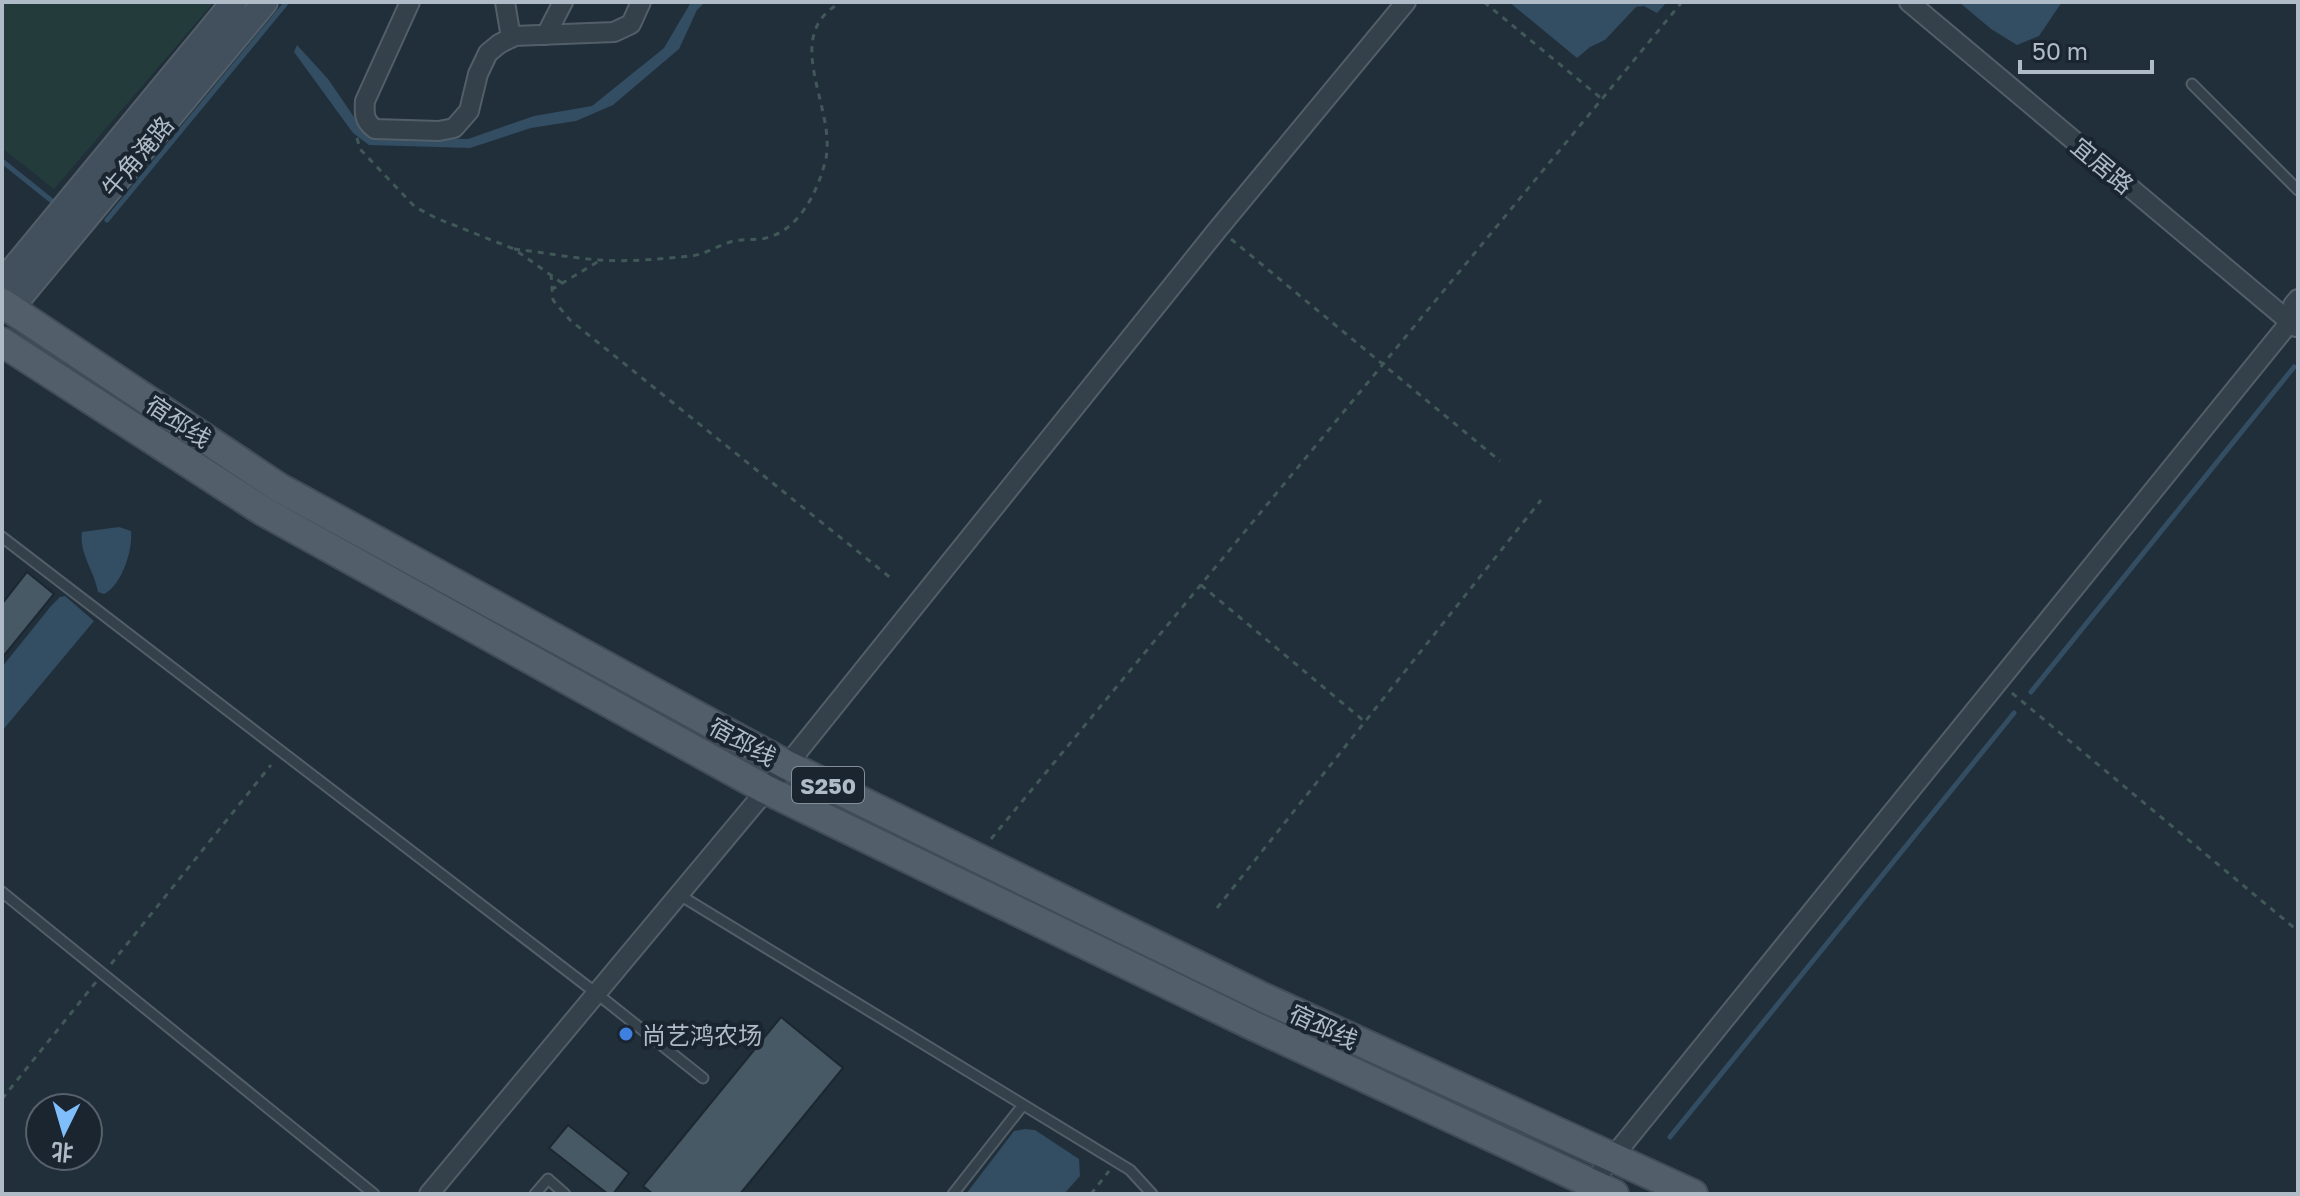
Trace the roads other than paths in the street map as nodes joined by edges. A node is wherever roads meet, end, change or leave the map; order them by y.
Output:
1 (234, 2) edge
2 (265, 2) edge
3 (410, 2) edge
4 (505, 2) edge
5 (563, 2) edge
6 (641, 2) edge
7 (1406, 2) edge
8 (1909, 2) edge
9 (546, 35) junction
10 (511, 38) junction
11 (2192, 84) dead end
12 (2298, 190) edge
13 (5, 298) edge
14 (2298, 299) edge
15 (2294, 325) edge
16 (2, 342) edge
17 (2, 537) edge
18 (787, 765) junction
19 (765, 789) junction
20 (2, 892) edge
21 (678, 894) junction
22 (596, 993) junction
23 (703, 1078) dead end
24 (1023, 1105) junction
25 (1612, 1158) junction
26 (1596, 1190) edge
27 (374, 1194) edge
28 (429, 1194) edge
29 (535, 1194) edge
30 (565, 1194) edge
31 (953, 1194) edge
32 (1152, 1194) edge
33 (1693, 1194) edge

1 - 13 street, 牛角淹路
2 - 13 street, 牛角淹路
3 - 10 street
4 - 10 street
5 - 9 street
6 - 9 street
7 - 18 street
8 - 15 street, 宜居路
9 - 10 street
11 - 12 lane
13 - 18 main road, 宿邳线 / S250
14 - 15 street
15 - 25 street
16 - 19 main road, 宿邳线 / S250
17 - 22 lane
18 - 19 street
18 - 25 main road, 宿邳线 / S250
19 - 21 street
19 - 26 main road, 宿邳线 / S250
20 - 27 lane
21 - 22 street
21 - 24 lane
22 - 23 lane
22 - 28 street
24 - 31 lane
24 - 32 lane
25 - 26 street
25 - 33 main road, 宿邳线 / S250
29 - 30 lane

